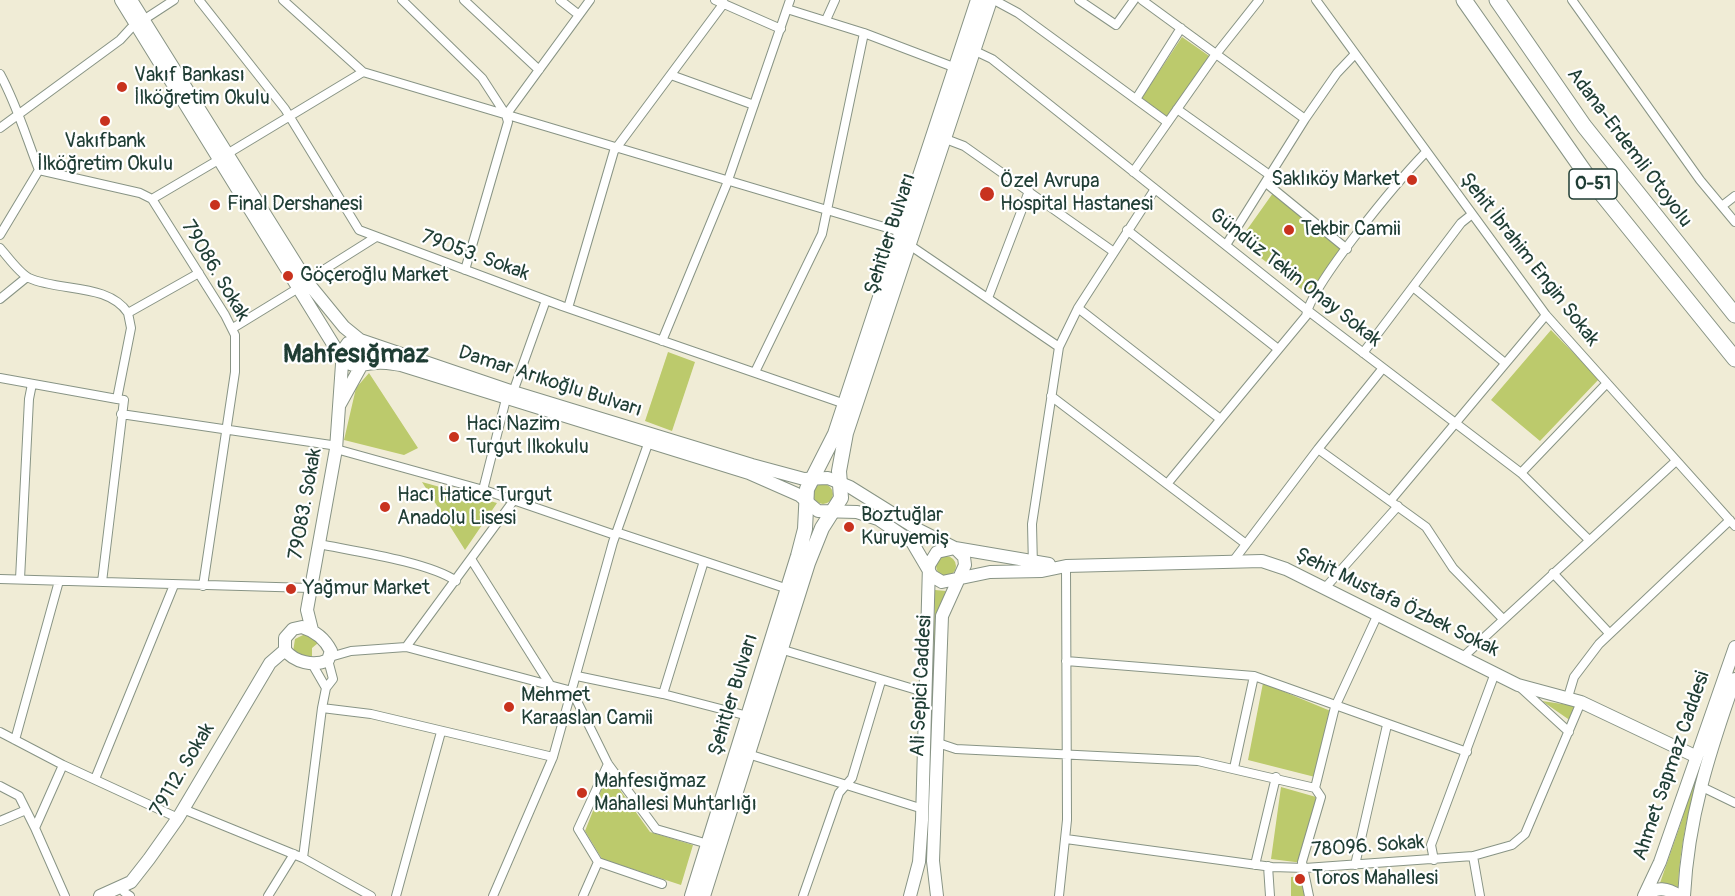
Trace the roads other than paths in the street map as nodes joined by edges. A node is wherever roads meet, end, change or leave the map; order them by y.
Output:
1 (121, 0) edge
2 (131, 0) edge
3 (174, 0) edge
4 (199, 0) edge
5 (284, 0) edge
6 (402, 0) edge
7 (464, 0) edge
8 (561, 0) edge
9 (590, 0) edge
10 (835, 0) edge
11 (978, 0) edge
12 (992, 0) edge
13 (1079, 0) edge
14 (1134, 0) edge
15 (1142, 0) edge
16 (1316, 0) edge
17 (1464, 0) edge
18 (1497, 0) edge
19 (1572, 0) edge
20 (1257, 1) edge
21 (719, 2) edge
22 (788, 4) edge
23 (579, 15) junction
24 (826, 20) junction
25 (140, 22) junction
26 (781, 28) junction
27 (1181, 28) junction
28 (864, 33) junction
29 (972, 50) junction
30 (1216, 54) junction
31 (1355, 54) junction
32 (956, 68) junction
33 (539, 70) junction
34 (363, 72) junction
35 (0, 74) edge
36 (671, 75) junction
37 (1136, 99) junction
38 (754, 105) junction
39 (1177, 110) junction
40 (19, 114) junction
41 (289, 115) junction
42 (506, 115) junction
43 (1305, 119) junction
44 (1167, 122) junction
45 (0, 128) edge
46 (943, 138) junction
47 (617, 148) junction
48 (1425, 153) junction
49 (224, 157) junction
50 (39, 170) junction
51 (1133, 172) junction
52 (728, 179) junction
53 (1268, 179) junction
54 (1155, 189) junction
55 (1029, 191) junction
56 (1735, 196) edge
57 (152, 199) junction
58 (1722, 206) junction
59 (827, 209) junction
60 (1471, 215) junction
61 (1735, 222) edge
62 (1127, 230) junction
63 (0, 235) edge
64 (376, 237) junction
65 (905, 238) junction
66 (1226, 244) junction
67 (0, 248) edge
68 (1347, 249) junction
69 (1114, 252) junction
70 (465, 270) junction
71 (199, 273) junction
72 (27, 277) junction
73 (303, 284) junction
74 (1413, 287) junction
75 (988, 298) junction
76 (0, 299) edge
77 (546, 300) junction
78 (568, 308) junction
79 (1078, 308) junction
80 (1307, 309) junction
81 (128, 313) junction
82 (1546, 315) junction
83 (1735, 315) edge
84 (232, 328) junction
85 (360, 340) junction
86 (663, 340) junction
87 (1059, 347) junction
88 (1278, 348) junction
89 (1364, 352) junction
90 (344, 359) junction
91 (1735, 359) edge
92 (1505, 363) junction
93 (361, 366) junction
94 (1383, 368) junction
95 (755, 372) junction
96 (0, 378) edge
97 (1607, 383) junction
98 (32, 384) junction
99 (509, 395) junction
100 (1051, 396) junction
101 (117, 399) junction
102 (340, 404) junction
103 (845, 404) junction
104 (121, 414) junction
105 (1219, 418) junction
106 (1455, 423) junction
107 (226, 430) junction
108 (648, 444) junction
109 (336, 449) junction
110 (1318, 449) junction
111 (1676, 461) junction
112 (1521, 473) junction
113 (814, 477) junction
114 (841, 483) junction
115 (1167, 484) junction
116 (483, 490) junction
117 (514, 500) junction
118 (806, 503) junction
119 (1395, 503) junction
120 (833, 512) junction
121 (1732, 523) edge
122 (617, 534) junction
123 (1589, 540) junction
124 (319, 544) junction
125 (1246, 544) junction
126 (955, 548) junction
127 (471, 559) junction
128 (1234, 560) junction
129 (704, 561) junction
130 (1033, 566) junction
131 (1065, 566) junction
132 (929, 570) junction
133 (1553, 573) junction
134 (0, 579) edge
135 (20, 579) junction
136 (960, 579) junction
137 (456, 580) junction
138 (59, 581) junction
139 (102, 582) junction
140 (174, 585) junction
141 (203, 586) junction
142 (310, 588) junction
143 (1324, 588) junction
144 (788, 589) junction
145 (307, 610) junction
146 (1378, 614) junction
147 (1503, 619) junction
148 (293, 629) junction
149 (312, 630) junction
150 (1609, 633) junction
151 (406, 647) junction
152 (1735, 647) edge
153 (780, 649) junction
154 (285, 650) junction
155 (329, 654) junction
156 (1463, 657) junction
157 (1066, 661) junction
158 (311, 662) junction
159 (1495, 673) junction
160 (577, 676) junction
161 (1254, 676) junction
162 (1735, 679) edge
163 (881, 681) junction
164 (549, 683) junction
165 (1518, 685) junction
166 (326, 688) junction
167 (572, 692) junction
168 (927, 693) junction
169 (663, 694) junction
170 (1568, 696) junction
171 (1581, 702) junction
172 (1335, 706) junction
173 (322, 708) junction
174 (748, 716) junction
175 (1387, 725) junction
176 (0, 732) edge
177 (441, 732) junction
178 (1569, 732) junction
179 (15, 740) junction
180 (938, 742) junction
181 (1467, 752) junction
182 (1066, 753) junction
183 (748, 754) junction
184 (1695, 756) junction
185 (552, 757) junction
186 (608, 764) junction
187 (63, 765) junction
188 (1234, 768) junction
189 (1276, 777) junction
190 (95, 779) junction
191 (0, 786) edge
192 (846, 786) junction
193 (1700, 786) junction
194 (1315, 788) junction
195 (1735, 802) edge
196 (923, 809) junction
197 (26, 810) junction
198 (181, 813) junction
199 (0, 821) edge
200 (35, 828) junction
201 (1066, 839) junction
202 (708, 844) junction
203 (299, 856) junction
204 (1473, 856) junction
205 (1434, 860) junction
206 (598, 862) junction
207 (1355, 865) junction
208 (1256, 866) junction
209 (1268, 866) junction
210 (1305, 868) junction
211 (662, 884) dead end
212 (128, 891) edge
213 (65, 896) edge
214 (100, 896) edge
215 (268, 896) edge
216 (371, 896) edge
217 (396, 896) edge
218 (493, 896) edge
219 (583, 896) edge
220 (692, 896) edge
221 (703, 896) edge
222 (803, 896) edge
223 (910, 896) edge
224 (937, 896) edge
225 (1059, 896) edge
226 (1270, 896) edge
227 (1309, 896) edge
228 (1480, 896) edge
229 (1645, 896) edge
230 (1679, 896) edge
231 (1684, 896) edge

1 - 25 main road, Damar Arıkoğlu Bulvarı
2 - 25 main road, Damar Arıkoğlu Bulvarı
3 - 25 street
4 - 41 street, 79053. Sokak
5 - 34 street
6 - 42 street
7 - 33 street
8 - 23 street
9 - 23 street
10 - 24 street
11 - 32 main road, Şehitler Bulvarı
12 - 29 main road, Şehitler Bulvarı
12 - 37 street
13 - 14 street
15 - 27 street
16 - 31 street, Şehit İbrahim Engin Sokak
17 - 91 highway, O-51
18 - 83 highway, Adana-Erdemli Otoyolu / O-51
19 - 58 street
20 - 30 street
21 - 26 street
21 - 36 street
22 - 24 street
22 - 26 street
23 - 33 street
24 - 28 street
25 - 40 street
25 - 49 main road, Damar Arıkoğlu Bulvarı
26 - 38 street
27 - 30 street
27 - 37 street
28 - 32 street
28 - 59 street
29 - 46 main road, Şehitler Bulvarı
29 - 51 street, Gündüz Tekin Onay Sokak
30 - 39 street
30 - 43 street
31 - 43 street
31 - 48 street, Şehit İbrahim Engin Sokak
32 - 65 main road, Şehitler Bulvarı
33 - 42 street
34 - 41 street
34 - 42 street
35 - 40 street
36 - 38 street
36 - 47 street
37 - 44 street
38 - 52 street
39 - 44 street
39 - 53 street
40 - 45 street
40 - 50 street
41 - 49 street
41 - 64 street, 79053. Sokak
42 - 47 street
42 - 70 street
43 - 53 street
44 - 51 street
46 - 55 street
46 - 65 main road, Şehitler Bulvarı
47 - 52 street
47 - 78 street
48 - 60 street, Şehit İbrahim Engin Sokak
48 - 68 street
49 - 57 street
49 - 73 main road, Damar Arıkoğlu Bulvarı
50 - 57 street
50 - 63 street
51 - 54 street, Gündüz Tekin Onay Sokak
52 - 59 street
52 - 86 street
53 - 66 street
53 - 68 street
54 - 62 street
54 - 66 street, Gündüz Tekin Onay Sokak
55 - 69 street
55 - 75 street
56 - 58 street
57 - 71 street, 79086. Sokak
58 - 61 street
59 - 65 street
59 - 95 street
60 - 74 street
60 - 82 street, Şehit İbrahim Engin Sokak
62 - 69 street
62 - 88 street
64 - 70 street, 79053. Sokak
64 - 73 street
65 - 75 street
65 - 103 main road, Şehitler Bulvarı
65 - 114 main road, Şehitler Bulvarı
66 - 80 street, Gündüz Tekin Onay Sokak
67 - 72 street
68 - 80 street
69 - 79 street
70 - 77 street, 79053. Sokak
71 - 81 street
71 - 84 street, 79086. Sokak
72 - 76 street
72 - 81 street
73 - 84 street
73 - 85 main road, Damar Arıkoğlu Bulvarı
73 - 90 main road, Damar Arıkoğlu Bulvarı
74 - 89 street
74 - 92 street
75 - 87 street
77 - 78 street, 79053. Sokak
77 - 99 street
78 - 86 street, 79053. Sokak
79 - 87 street
79 - 105 street
80 - 88 street
80 - 89 street, Gündüz Tekin Onay Sokak
81 - 101 street
82 - 92 street
82 - 97 street, Şehit İbrahim Engin Sokak
84 - 107 street, 79086. Sokak
85 - 90 main road
85 - 93 main road
85 - 99 main road, Damar Arıkoğlu Bulvarı
86 - 95 street, 79053. Sokak
87 - 100 street
88 - 105 street
89 - 94 street, Gündüz Tekin Onay Sokak
90 - 93 main road
90 - 102 main road, 79083. Sokak
92 - 106 street
93 - 99 main road, Damar Arıkoğlu Bulvarı
93 - 102 main road
94 - 106 street, Gündüz Tekin Onay Sokak
94 - 110 street
95 - 103 street, 79053. Sokak
96 - 98 street
97 - 111 street, Şehit İbrahim Engin Sokak
97 - 112 street
98 - 101 street
98 - 135 street
99 - 108 main road, Damar Arıkoğlu Bulvarı
99 - 113 main road, Damar Arıkoğlu Bulvarı
99 - 116 street
100 - 115 street
100 - 130 street
101 - 104 street
102 - 109 main road, 79083. Sokak
103 - 113 main road, Şehitler Bulvarı
104 - 107 street
104 - 139 street
105 - 115 street
106 - 112 street, Gündüz Tekin Onay Sokak
106 - 119 street
107 - 109 street
107 - 141 street, 79086. Sokak
108 - 118 main road, Damar Arıkoğlu Bulvarı
108 - 122 street
109 - 116 street
109 - 124 main road, 79083. Sokak
110 - 119 street
110 - 125 street
111 - 121 street, Şehit İbrahim Engin Sokak
111 - 123 street
112 - 123 street, Gündüz Tekin Onay Sokak
113 - 114 main road
113 - 118 main road
114 - 120 main road
114 - 126 main road
115 - 125 street
116 - 117 street
117 - 122 street
117 - 127 street
118 - 120 main road
118 - 144 main road, Şehitler Bulvarı
119 - 143 street
119 - 147 street
120 - 132 main road
120 - 153 main road, Şehitler Bulvarı
121 - 150 street
122 - 129 street
122 - 160 street
123 - 133 street
124 - 137 street
124 - 142 main road, 79083. Sokak
125 - 128 street
126 - 130 main road
126 - 132 main road
126 - 136 main road
127 - 137 street
127 - 164 street
128 - 131 main road, Şehit Mustafa Özbek Sokak
128 - 143 main road, Şehit Mustafa Özbek Sokak
129 - 144 street
129 - 169 street
130 - 131 main road
130 - 136 main road
131 - 157 street
132 - 136 main road
132 - 168 main road, Ali Sepici Caddesi
133 - 147 street
133 - 150 street
134 - 135 street
135 - 138 street
136 - 180 main road, Ali Sepici Caddesi
137 - 151 street
138 - 139 street
138 - 179 street
139 - 140 street
140 - 141 street
140 - 190 street
141 - 142 street
142 - 145 main road, 79083. Sokak
143 - 146 main road, Şehit Mustafa Özbek Sokak
144 - 174 main road, Şehitler Bulvarı
145 - 148 main road
145 - 149 main road
146 - 156 main road, Şehit Mustafa Özbek Sokak
146 - 172 street
147 - 156 street
148 - 149 main road
148 - 154 main road
149 - 155 main road
150 - 170 street
151 - 155 street
151 - 164 street
152 - 184 main road, Ahmet Sapmaz Caddesi
153 - 163 street
153 - 183 main road, Şehitler Bulvarı
154 - 158 main road
154 - 198 main road, 79112. Sokak
155 - 158 main road
155 - 166 street
156 - 159 main road, Şehit Mustafa Özbek Sokak
157 - 161 street
157 - 182 street
158 - 166 street
159 - 165 main road, Şehit Mustafa Özbek Sokak
159 - 181 street
160 - 167 street
160 - 169 street
161 - 172 street
161 - 188 street
162 - 193 main road, Ahmet Sapmaz Caddesi
163 - 168 street
163 - 192 street
164 - 167 street
165 - 170 main road, Şehit Mustafa Özbek Sokak
165 - 178 street
166 - 173 street
167 - 185 street
167 - 186 street
168 - 196 main road, Ali Sepici Caddesi
169 - 174 street
170 - 171 main road, Şehit Mustafa Özbek Sokak
171 - 178 street, 78096. Sokak
171 - 184 main road, Şehit Mustafa Özbek Sokak
172 - 175 street
172 - 194 street
173 - 177 street
173 - 203 street
174 - 202 main road, Şehitler Bulvarı
175 - 181 street
175 - 207 street
176 - 179 street
177 - 185 street
177 - 217 street
178 - 204 street, 78096. Sokak
179 - 187 street
180 - 182 street
180 - 224 main road, Ali Sepici Caddesi
181 - 205 street
182 - 188 street
182 - 201 street
183 - 192 street
183 - 221 main road, Şehitler Bulvarı
184 - 229 main road, Ahmet Sapmaz Caddesi
185 - 218 street
186 - 202 street
186 - 206 street
187 - 190 street
187 - 200 street
188 - 189 street
189 - 194 street
189 - 208 street
190 - 198 street
191 - 197 street
192 - 196 street
192 - 222 street
193 - 195 street
193 - 231 main road, Ahmet Sapmaz Caddesi
194 - 210 street
196 - 223 main road, Ali Sepici Caddesi
197 - 199 street
197 - 200 street
198 - 203 street
198 - 212 main road, 79112. Sokak
200 - 213 street
201 - 208 street, 78096. Sokak
201 - 225 street
202 - 220 main road, Şehitler Bulvarı
203 - 215 street
203 - 216 street
204 - 205 street, 78096. Sokak
204 - 228 street
205 - 207 street, 78096. Sokak
206 - 211 street
206 - 219 street
207 - 210 street, 78096. Sokak
208 - 209 street, 78096. Sokak
209 - 210 street, 78096. Sokak
209 - 226 street
210 - 227 street
212 - 214 main road, 79112. Sokak
229 - 230 main road

